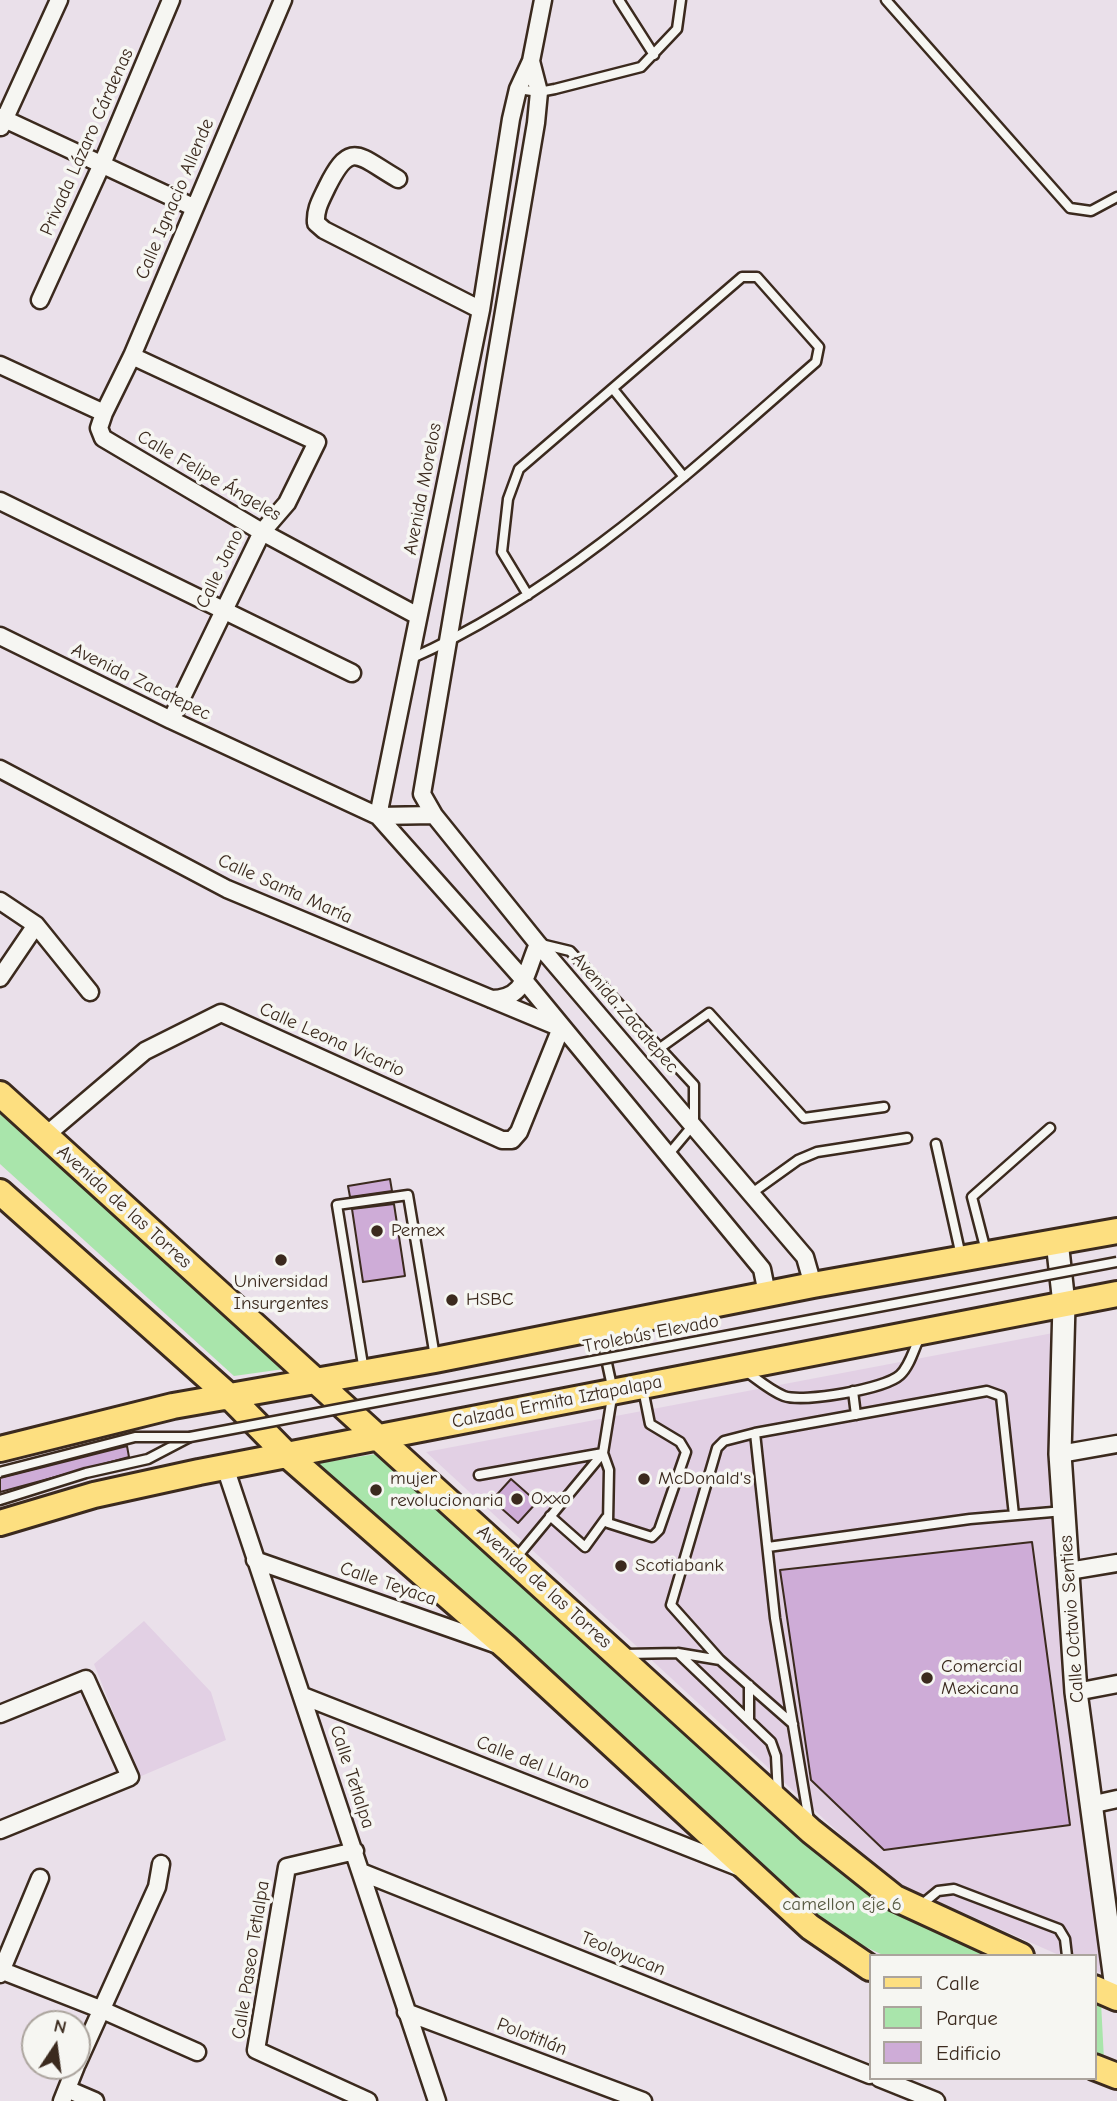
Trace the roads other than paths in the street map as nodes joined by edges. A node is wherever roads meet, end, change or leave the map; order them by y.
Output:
1 (59, 0) edge
2 (171, 0) edge
3 (283, 0) edge
4 (542, 0) edge
5 (618, 0) edge
6 (681, 0) edge
7 (886, 0) edge
8 (654, 55) junction
9 (531, 61) junction
10 (519, 89) junction
11 (539, 92) junction
12 (2, 122) edge
13 (102, 164) junction
14 (502, 170) junction
15 (528, 175) junction
16 (398, 179) dead end
17 (1117, 197) edge
18 (193, 207) junction
19 (40, 300) dead end
20 (481, 310) junction
21 (132, 356) junction
22 (0, 365) edge
23 (613, 389) junction
24 (103, 413) junction
25 (684, 477) junction
26 (0, 501) edge
27 (262, 531) junction
28 (528, 595) junction
29 (224, 611) junction
30 (418, 616) junction
31 (0, 636) edge
32 (448, 642) junction
33 (410, 659) junction
34 (352, 673) dead end
35 (171, 720) junction
36 (0, 769) edge
37 (434, 815) junction
38 (378, 816) junction
39 (0, 901) edge
40 (36, 925) junction
41 (538, 944) junction
42 (0, 978) edge
43 (523, 979) junction
44 (90, 992) dead end
45 (489, 999) junction
46 (561, 1028) junction
47 (660, 1048) junction
48 (0, 1094) edge
49 (884, 1107) dead end
50 (694, 1125) junction
51 (1050, 1128) dead end
52 (45, 1136) junction
53 (907, 1138) dead end
54 (936, 1144) dead end
55 (668, 1155) junction
56 (752, 1193) junction
57 (6, 1205) edge
58 (1117, 1231) edge
59 (1057, 1241) junction
60 (987, 1254) junction
61 (962, 1259) junction
62 (1117, 1262) edge
63 (813, 1285) junction
64 (767, 1294) junction
65 (1117, 1294) edge
66 (1064, 1304) junction
67 (599, 1328) junction
68 (923, 1331) junction
69 (435, 1360) junction
70 (738, 1367) junction
71 (364, 1372) junction
72 (317, 1381) junction
73 (642, 1386) junction
74 (613, 1391) junction
75 (853, 1391) junction
76 (230, 1397) junction
77 (856, 1415) junction
78 (755, 1433) junction
79 (190, 1437) junction
80 (375, 1438) junction
81 (1117, 1444) edge
82 (0, 1449) edge
83 (603, 1453) junction
84 (1060, 1454) junction
85 (287, 1455) junction
86 (225, 1467) junction
87 (0, 1472) edge
88 (478, 1475) dead end
89 (0, 1500) edge
90 (1065, 1511) junction
91 (1014, 1515) junction
92 (550, 1516) junction
93 (606, 1518) junction
94 (0, 1522) edge
95 (768, 1547) junction
96 (255, 1560) junction
97 (515, 1560) junction
98 (1117, 1563) edge
99 (1069, 1571) junction
100 (508, 1648) junction
101 (678, 1653) junction
102 (618, 1654) junction
103 (720, 1660) junction
104 (1117, 1684) edge
105 (749, 1685) junction
106 (1076, 1692) junction
107 (303, 1696) junction
108 (0, 1714) edge
109 (748, 1720) junction
110 (793, 1724) junction
111 (1117, 1799) edge
112 (778, 1801) junction
113 (1090, 1805) junction
114 (0, 1830) edge
115 (811, 1831) junction
116 (355, 1851) junction
117 (161, 1864) dead end
118 (747, 1870) junction
119 (361, 1872) junction
120 (40, 1878) dead end
121 (1110, 1899) edge
122 (917, 1908) junction
123 (1017, 1954) edge
124 (1067, 1954) edge
125 (869, 1967) edge
126 (1, 1971) edge
127 (1096, 1989) edge
128 (1117, 1996) edge
129 (100, 2009) junction
130 (406, 2012) junction
131 (91, 2031) edge
132 (197, 2052) dead end
133 (1096, 2068) edge
134 (869, 2075) edge
135 (1117, 2077) edge
136 (884, 2080) edge
137 (64, 2095) edge
138 (94, 2101) edge
139 (368, 2101) edge
140 (437, 2101) edge
141 (643, 2101) edge
142 (936, 2101) edge

1 - 12 street
2 - 13 street, Privada Lázaro Cárdenas
3 - 18 street, Calle Ignacio Allende
4 - 9 street, Avenida Morelos
5 - 8 lane
6 - 8 lane
7 - 17 lane
8 - 11 lane
9 - 10 street, Avenida Morelos
9 - 11 street, Avenida Morelos
10 - 11 lane
10 - 14 street, Avenida Morelos
11 - 15 street, Avenida Morelos
12 - 13 street
13 - 18 street
13 - 19 street, Privada Lázaro Cárdenas
14 - 15 street
14 - 20 street, Avenida Morelos
15 - 32 street, Avenida Morelos
16 - 20 street
18 - 21 street, Calle Ignacio Allende
20 - 30 street, Avenida Morelos
21 - 24 street, Calle Ignacio Allende
21 - 27 street, Calle Jano
22 - 24 street
23 - 25 lane
23 - 25 lane
23 - 28 lane
24 - 27 street, Calle Felipe Ángeles
25 - 28 lane
26 - 29 street
27 - 29 street, Calle Jano
27 - 30 street, Calle Felipe Ángeles
28 - 32 lane
29 - 34 street
29 - 35 street, Calle Jano
30 - 33 street, Avenida Morelos
31 - 35 street, Avenida Zacatepec
32 - 33 lane
32 - 37 street, Avenida Morelos
33 - 38 street, Avenida Morelos
35 - 38 street, Avenida Zacatepec
36 - 45 street, Calle Santa María
37 - 38 street, Avenida Zacatepec
37 - 41 street, Avenida Zacatepec
38 - 43 street, Avenida Zacatepec
39 - 40 street
40 - 42 street
40 - 44 street
41 - 43 street
41 - 47 lane
41 - 50 street, Avenida Zacatepec
43 - 45 street
43 - 46 street, Avenida Zacatepec
45 - 46 street, Calle Santa María
46 - 52 street, Calle Leona Vicario
46 - 55 street, Avenida Zacatepec
47 - 49 lane
47 - 50 lane
48 - 52 main road, Avenida de las Torres
50 - 55 lane
50 - 56 street, Avenida Zacatepec
51 - 60 lane
52 - 72 main road, Avenida de las Torres
53 - 56 lane
54 - 61 lane
55 - 64 street, Avenida Zacatepec
56 - 63 street, Avenida Zacatepec
57 - 76 main road
58 - 59 main road
59 - 60 main road
59 - 66 street, Calle Octavio Senties
60 - 61 main road
61 - 63 main road
62 - 79 lane, Trolebús Elevado, bridge
63 - 64 main road
64 - 67 main road
65 - 66 main road, Calzada Ermita Iztapalapa
66 - 68 main road, Calzada Ermita Iztapalapa
66 - 84 street, Calle Octavio Senties
67 - 69 main road
67 - 74 lane
68 - 70 main road, Calzada Ermita Iztapalapa
68 - 75 lane
69 - 71 main road
69 - 71 lane
70 - 73 main road, Calzada Ermita Iztapalapa
70 - 75 lane
71 - 72 main road
72 - 76 main road
72 - 80 main road, Avenida de las Torres
73 - 74 main road, Calzada Ermita Iztapalapa
73 - 93 lane
74 - 80 main road, Calzada Ermita Iztapalapa
74 - 83 lane
75 - 77 lane
76 - 82 main road
76 - 85 main road
77 - 78 lane
77 - 91 lane
78 - 95 lane
78 - 103 lane
79 - 87 lane, Trolebús Elevado, bridge
79 - 89 lane, Trolebús Elevado
80 - 85 main road, Calzada Ermita Iztapalapa
80 - 97 main road, Avenida de las Torres
81 - 84 street
83 - 88 lane
83 - 92 lane
83 - 93 lane
84 - 90 street, Calle Octavio Senties
85 - 86 main road, Calzada Ermita Iztapalapa
85 - 100 main road
86 - 94 main road, Calzada Ermita Iztapalapa
86 - 96 street, Calle Tetlalpa
90 - 91 lane
90 - 99 street, Calle Octavio Senties
91 - 95 lane
92 - 93 lane
92 - 97 lane
95 - 110 lane
96 - 100 street, Calle Teyaca
96 - 107 street, Calle Tetlalpa
97 - 102 main road, Avenida de las Torres
98 - 99 street
99 - 106 street, Calle Octavio Senties
100 - 118 main road
101 - 102 lane
101 - 103 lane
101 - 109 lane
102 - 112 main road, Avenida de las Torres
103 - 105 lane
104 - 106 street
105 - 109 lane
105 - 110 lane
106 - 113 street, Calle Octavio Senties
107 - 116 street, Calle Tetlalpa
107 - 118 street, Calle del Llano
108 - 114 street
109 - 112 lane
110 - 115 lane
111 - 113 street
112 - 115 main road, Avenida de las Torres
113 - 121 street, Calle Octavio Senties
115 - 122 main road, Avenida de las Torres
116 - 119 street, Calle Tetlalpa
116 - 139 street, Calle Paseo Tetlalpa
117 - 129 street
118 - 125 main road
119 - 130 street, Calle Tetlalpa
119 - 134 street, Teoloyucan
120 - 126 street
121 - 128 street, Calle Octavio Senties
122 - 123 main road, Avenida de las Torres
122 - 124 lane
126 - 129 street
127 - 128 main road
129 - 131 street
129 - 132 street
130 - 140 street, Calle Tetlalpa
130 - 141 street, Polotitlán
133 - 135 main road
136 - 142 street
137 - 138 street

